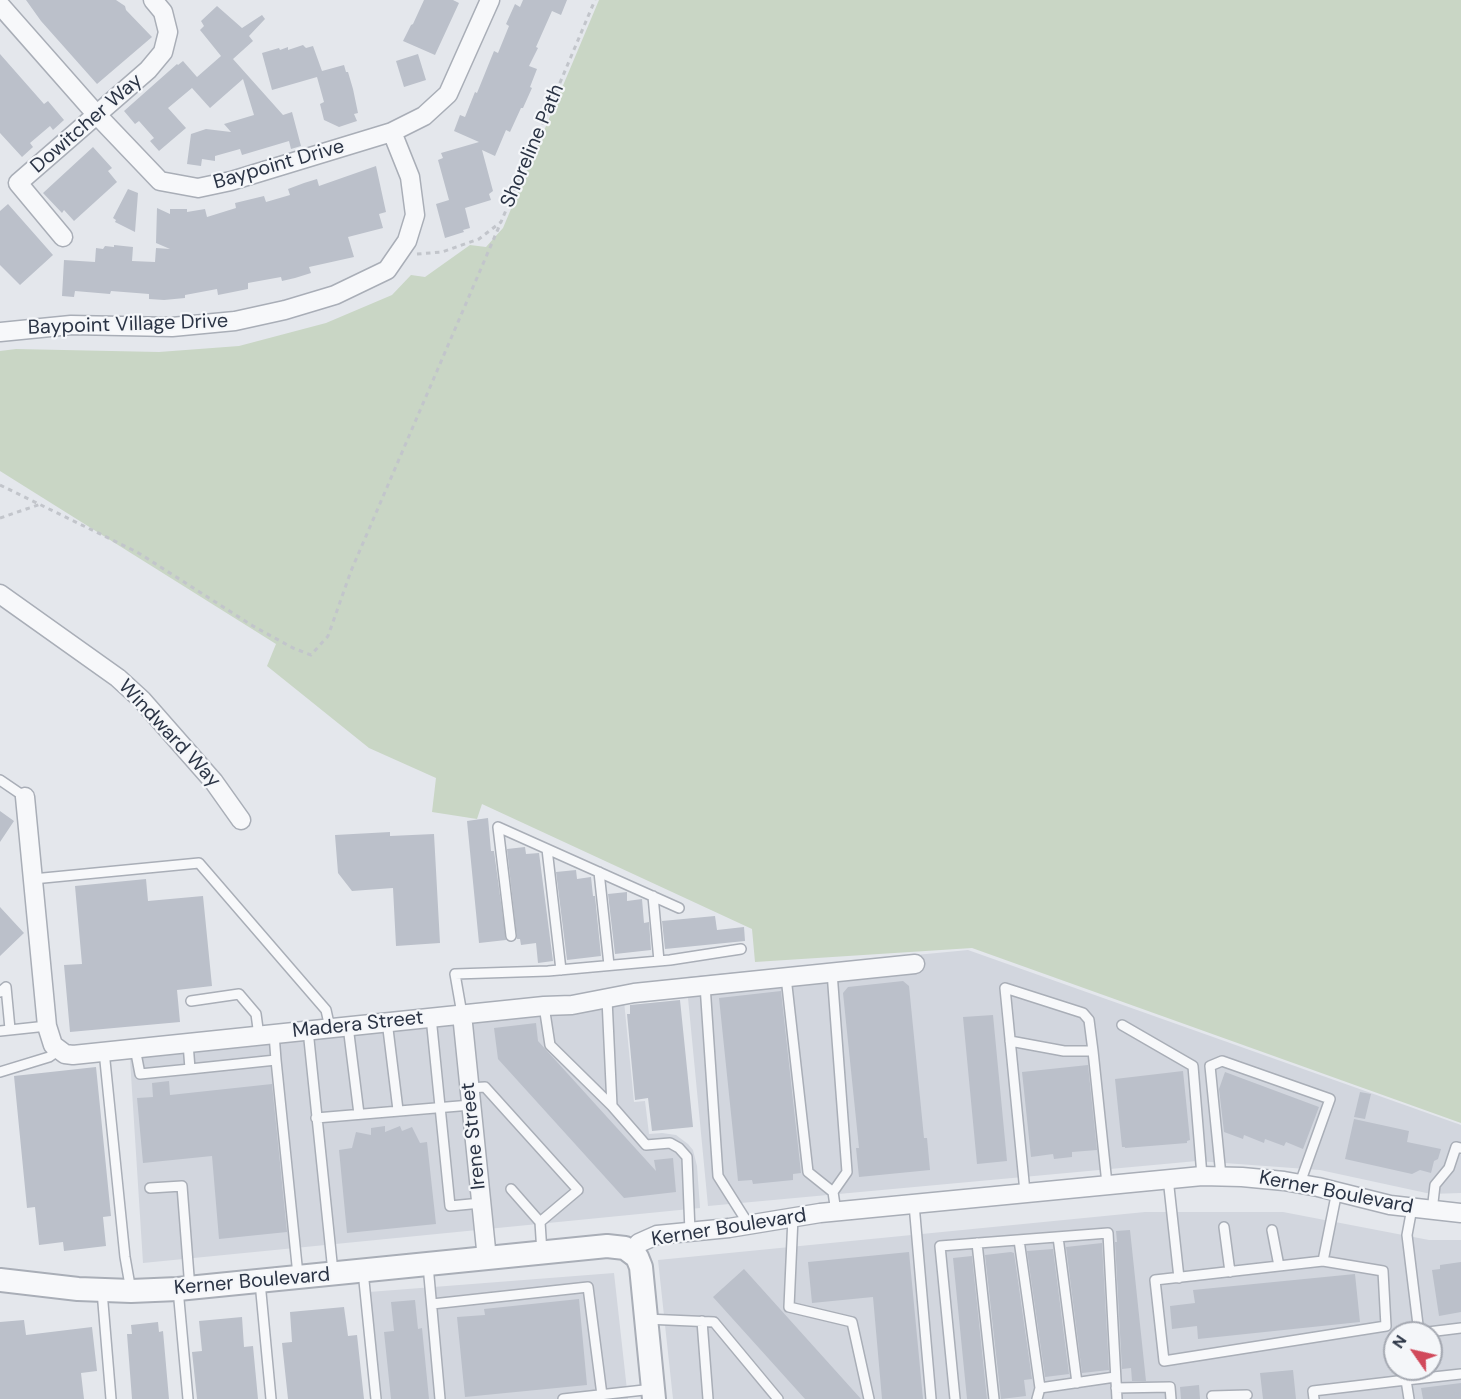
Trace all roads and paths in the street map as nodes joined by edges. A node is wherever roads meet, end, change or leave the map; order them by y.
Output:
1 (153, 0) edge
2 (490, 0) edge
3 (595, 0) edge
4 (0, 4) edge
5 (97, 115) junction
6 (392, 132) junction
7 (501, 222) junction
8 (63, 237) dead end
9 (397, 255) junction
10 (0, 332) edge
11 (0, 485) edge
12 (40, 504) junction
13 (0, 518) edge
14 (0, 594) edge
15 (0, 780) edge
16 (25, 796) joint
17 (241, 820) dead end
18 (547, 849) junction
19 (599, 872) junction
20 (33, 879) junction
21 (653, 896) junction
22 (679, 908) dead end
23 (511, 936) dead end
24 (741, 949) dead end
25 (659, 961) junction
26 (915, 964) dead end
27 (609, 965) junction
28 (561, 970) junction
29 (832, 972) junction
30 (786, 977) junction
31 (705, 986) junction
32 (0, 992) edge
33 (607, 999) junction
34 (191, 1001) dead end
35 (544, 1006) junction
36 (462, 1014) junction
37 (431, 1017) junction
38 (387, 1022) junction
39 (1122, 1025) dead end
40 (47, 1026) junction
41 (339, 1027) junction
42 (10, 1029) junction
43 (0, 1030) edge
44 (308, 1030) junction
45 (267, 1035) junction
46 (1010, 1041) junction
47 (188, 1043) junction
48 (135, 1048) junction
49 (58, 1050) junction
50 (104, 1051) junction
51 (1093, 1051) junction
52 (276, 1060) junction
53 (190, 1069) junction
54 (0, 1072) edge
55 (470, 1096) junction
56 (440, 1107) junction
57 (612, 1107) junction
58 (398, 1110) junction
59 (359, 1114) junction
60 (316, 1118) junction
61 (1461, 1148) edge
62 (1202, 1176) junction
63 (1221, 1176) junction
64 (1168, 1178) junction
65 (1300, 1183) junction
66 (1107, 1184) junction
67 (150, 1188) dead end
68 (511, 1189) dead end
69 (1337, 1191) junction
70 (833, 1192) junction
71 (1025, 1192) junction
72 (481, 1203) junction
73 (915, 1204) junction
74 (1412, 1208) junction
75 (1432, 1211) junction
76 (836, 1212) junction
77 (1461, 1213) edge
78 (793, 1217) junction
79 (540, 1222) junction
80 (749, 1225) junction
81 (1224, 1227) dead end
82 (1272, 1230) dead end
83 (690, 1232) junction
84 (1058, 1237) junction
85 (1019, 1240) junction
86 (977, 1243) junction
87 (632, 1251) junction
88 (542, 1253) junction
89 (487, 1259) junction
90 (1323, 1261) junction
91 (428, 1264) junction
92 (1279, 1266) junction
93 (363, 1271) junction
94 (1230, 1272) junction
95 (333, 1274) junction
96 (298, 1278) junction
97 (1179, 1278) junction
98 (0, 1280) edge
99 (260, 1282) junction
100 (184, 1289) junction
101 (102, 1291) junction
102 (131, 1291) junction
103 (432, 1304) junction
104 (646, 1318) junction
105 (702, 1321) junction
106 (1418, 1321) edge
107 (1461, 1328) edge
108 (1443, 1330) edge
109 (1461, 1374) edge
110 (1443, 1376) edge
111 (1115, 1377) junction
112 (1398, 1381) edge
113 (1406, 1381) edge
114 (1077, 1383) junction
115 (1040, 1388) junction
116 (1116, 1388) junction
117 (654, 1394) edge
118 (602, 1395) junction
119 (1247, 1395) dead end
120 (111, 1399) edge
121 (188, 1399) edge
122 (271, 1399) edge
123 (376, 1399) edge
124 (440, 1399) edge
125 (563, 1399) edge
126 (708, 1399) edge
127 (778, 1399) edge
128 (869, 1399) edge
129 (931, 1399) edge
130 (955, 1399) edge
131 (994, 1399) edge
132 (1037, 1399) edge
133 (1117, 1399) edge
134 (1171, 1399) edge
135 (1213, 1399) edge
136 (1314, 1399) edge
137 (1409, 1399) edge

1 - 5 street, Dowitcher Way
2 - 6 street, Baypoint Drive
3 - 7 path, Shoreline Path
4 - 5 street, Baypoint Drive
5 - 6 street, Baypoint Drive
5 - 8 street, Dowitcher Way
6 - 9 street, Baypoint Village Drive
7 - 9 path, Shoreline Path
7 - 12 path
9 - 10 street, Baypoint Village Drive
11 - 12 path
12 - 13 path
14 - 17 street, Windward Way
15 - 16 lane
16 - 20 street
18 - 19 lane
18 - 23 lane
18 - 28 lane
19 - 21 lane
19 - 27 lane
20 - 40 street
20 - 41 lane
21 - 22 lane
21 - 25 lane
24 - 25 lane
25 - 27 lane
26 - 29 street, Madera Street
27 - 28 lane
28 - 36 lane
29 - 30 street, Madera Street
29 - 70 lane
30 - 31 street, Madera Street
30 - 70 lane
31 - 33 street, Madera Street
31 - 80 lane
32 - 42 lane
33 - 35 street, Madera Street
33 - 57 lane
34 - 45 lane
35 - 36 street, Madera Street
35 - 57 lane
36 - 37 street, Madera Street
36 - 55 street, Irene Street
37 - 38 street, Madera Street
37 - 56 lane
38 - 41 street, Madera Street
38 - 58 lane
39 - 62 lane
40 - 42 lane
40 - 49 street
41 - 44 street, Madera Street
41 - 59 lane
42 - 43 lane
44 - 45 street, Madera Street
44 - 60 lane
45 - 47 street, Madera Street
45 - 52 lane
46 - 51 lane
46 - 51 lane
46 - 71 lane
47 - 48 street, Madera Street
47 - 53 lane
48 - 50 street, Madera Street
48 - 53 lane
49 - 50 street, Madera Street
49 - 54 lane
50 - 102 lane
51 - 66 lane
52 - 53 lane
52 - 96 lane
55 - 56 lane
55 - 72 street, Irene Street
55 - 79 lane
56 - 58 lane
56 - 72 lane
57 - 83 lane
58 - 59 lane
59 - 60 lane
60 - 95 lane
61 - 75 lane
62 - 63 street, Kerner Boulevard
62 - 64 street, Kerner Boulevard
63 - 65 street, Kerner Boulevard
63 - 65 lane
64 - 66 street, Kerner Boulevard
64 - 97 lane
65 - 69 street, Kerner Boulevard
66 - 71 street, Kerner Boulevard
67 - 100 lane
68 - 79 lane
69 - 74 street, Kerner Boulevard
69 - 90 lane
70 - 76 lane
71 - 73 street, Kerner Boulevard
72 - 89 street, Irene Street
73 - 76 street, Kerner Boulevard
73 - 129 lane
74 - 75 street, Kerner Boulevard
74 - 106 lane
75 - 77 street, Kerner Boulevard
76 - 78 street, Kerner Boulevard
78 - 80 street, Kerner Boulevard
78 - 128 lane
79 - 88 lane
80 - 83 street, Kerner Boulevard
81 - 94 lane
82 - 92 lane
83 - 87 street, Kerner Boulevard
84 - 85 lane
84 - 111 lane
84 - 114 lane
85 - 86 lane
85 - 115 lane
86 - 130 lane
86 - 131 lane
87 - 88 street, Kerner Boulevard
87 - 104 street
88 - 89 street, Kerner Boulevard
89 - 91 street, Kerner Boulevard
90 - 92 lane
90 - 97 lane
91 - 93 street, Kerner Boulevard
91 - 103 lane
92 - 94 lane
93 - 95 street, Kerner Boulevard
93 - 123 lane
94 - 97 lane
95 - 96 street, Kerner Boulevard
96 - 99 street, Kerner Boulevard
98 - 101 street, Kerner Boulevard
99 - 100 street, Kerner Boulevard
99 - 122 lane
100 - 102 street, Kerner Boulevard
100 - 121 lane
101 - 102 street, Kerner Boulevard
101 - 120 lane
103 - 118 lane
103 - 124 lane
104 - 105 lane
104 - 117 street
105 - 126 lane
105 - 127 lane
107 - 108 lane
109 - 110 lane
111 - 114 lane
111 - 116 lane
112 - 136 lane
113 - 137 lane
114 - 115 lane
115 - 132 lane
116 - 133 lane
116 - 134 lane
117 - 118 lane
118 - 125 lane
119 - 135 lane

